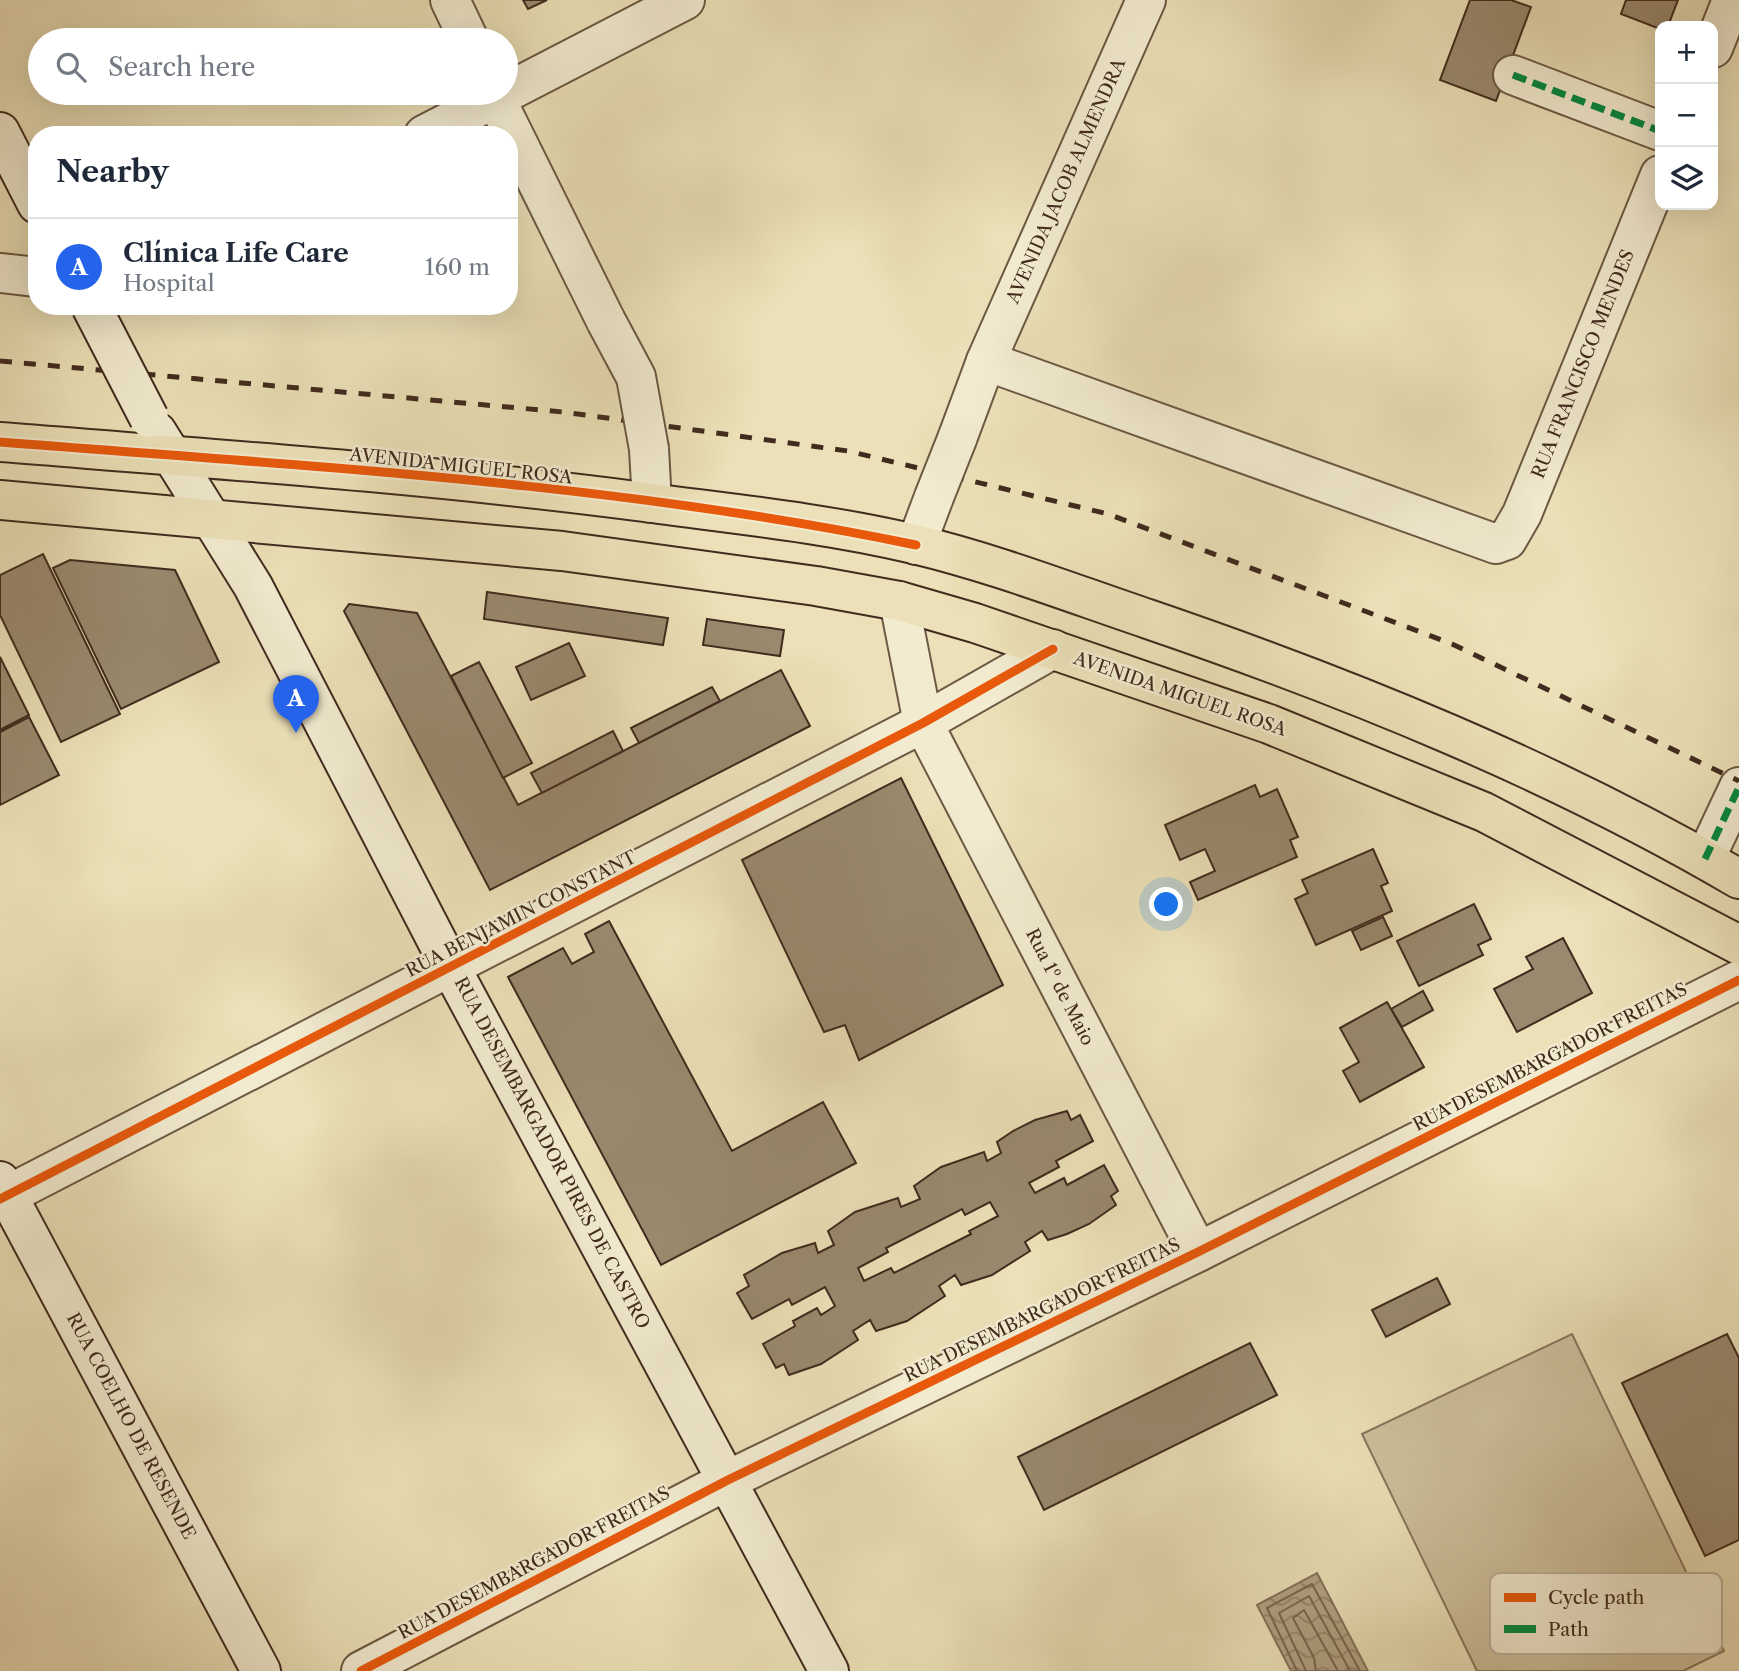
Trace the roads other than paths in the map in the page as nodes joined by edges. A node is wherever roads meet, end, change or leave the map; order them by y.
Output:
1 (450, 0) edge
2 (685, 0) edge
3 (1146, 0) edge
4 (1732, 0) edge
5 (463, 28) edge
6 (1718, 35) edge
7 (1513, 75) dead end
8 (518, 84) edge
9 (479, 105) edge
10 (499, 105) edge
11 (440, 126) edge
12 (510, 126) edge
13 (1655, 129) edge
14 (0, 132) edge
15 (518, 143) edge
16 (28, 186) edge
17 (1655, 187) edge
18 (0, 273) edge
19 (28, 276) edge
20 (96, 315) edge
21 (986, 361) junction
22 (0, 442) edge
23 (172, 454) junction
24 (0, 500) edge
25 (652, 503) junction
26 (211, 519) junction
27 (916, 545) junction
28 (899, 601) junction
29 (1053, 649) junction
30 (923, 723) junction
31 (1739, 787) edge
32 (1710, 848) junction
33 (1739, 879) edge
34 (1739, 945) edge
35 (451, 968) junction
36 (1739, 980) edge
37 (2, 1192) edge
38 (1198, 1252) junction
39 (728, 1480) junction
40 (261, 1671) edge
41 (361, 1671) edge
42 (828, 1671) edge

1 - 5 street
2 - 8 street
3 - 21 street, AVENIDA JACOB ALMENDRA
4 - 6 street
7 - 13 street
9 - 11 street
10 - 12 street, bridge
14 - 16 street
15 - 25 street, bridge
17 - 21 street, RUA FRANCISCO MENDES
18 - 19 street
20 - 23 street, RUA DESEMBARGADOR PIRES DE CASTRO, bridge
21 - 27 street, AVENIDA JACOB ALMENDRA, bridge
22 - 23 main road, AVENIDA MIGUEL ROSA
23 - 25 main road, AVENIDA MIGUEL ROSA
23 - 26 street, RUA DESEMBARGADOR PIRES DE CASTRO
24 - 26 main road, AVENIDA MIGUEL ROSA
25 - 27 main road, AVENIDA MIGUEL ROSA
26 - 28 main road, AVENIDA MIGUEL ROSA
26 - 35 street, RUA DESEMBARGADOR PIRES DE CASTRO
27 - 28 main road
27 - 32 main road, AVENIDA MIGUEL ROSA
28 - 29 main road, AVENIDA MIGUEL ROSA
28 - 30 street, Rua 1º de Maio
29 - 30 street, RUA BENJAMIN CONSTANT
29 - 34 main road, AVENIDA MIGUEL ROSA
30 - 35 street, RUA BENJAMIN CONSTANT
30 - 38 street, Rua 1º de Maio
31 - 32 street
32 - 33 main road, AVENIDA MIGUEL ROSA
35 - 37 street, RUA BENJAMIN CONSTANT
35 - 39 street, RUA DESEMBARGADOR PIRES DE CASTRO
36 - 38 street, RUA DESEMBARGADOR FREITAS
37 - 40 street, RUA COELHO DE RESENDE
38 - 39 street, RUA DESEMBARGADOR FREITAS
39 - 41 street, RUA DESEMBARGADOR FREITAS
39 - 42 street, RUA DESEMBARGADOR PIRES DE CASTRO

